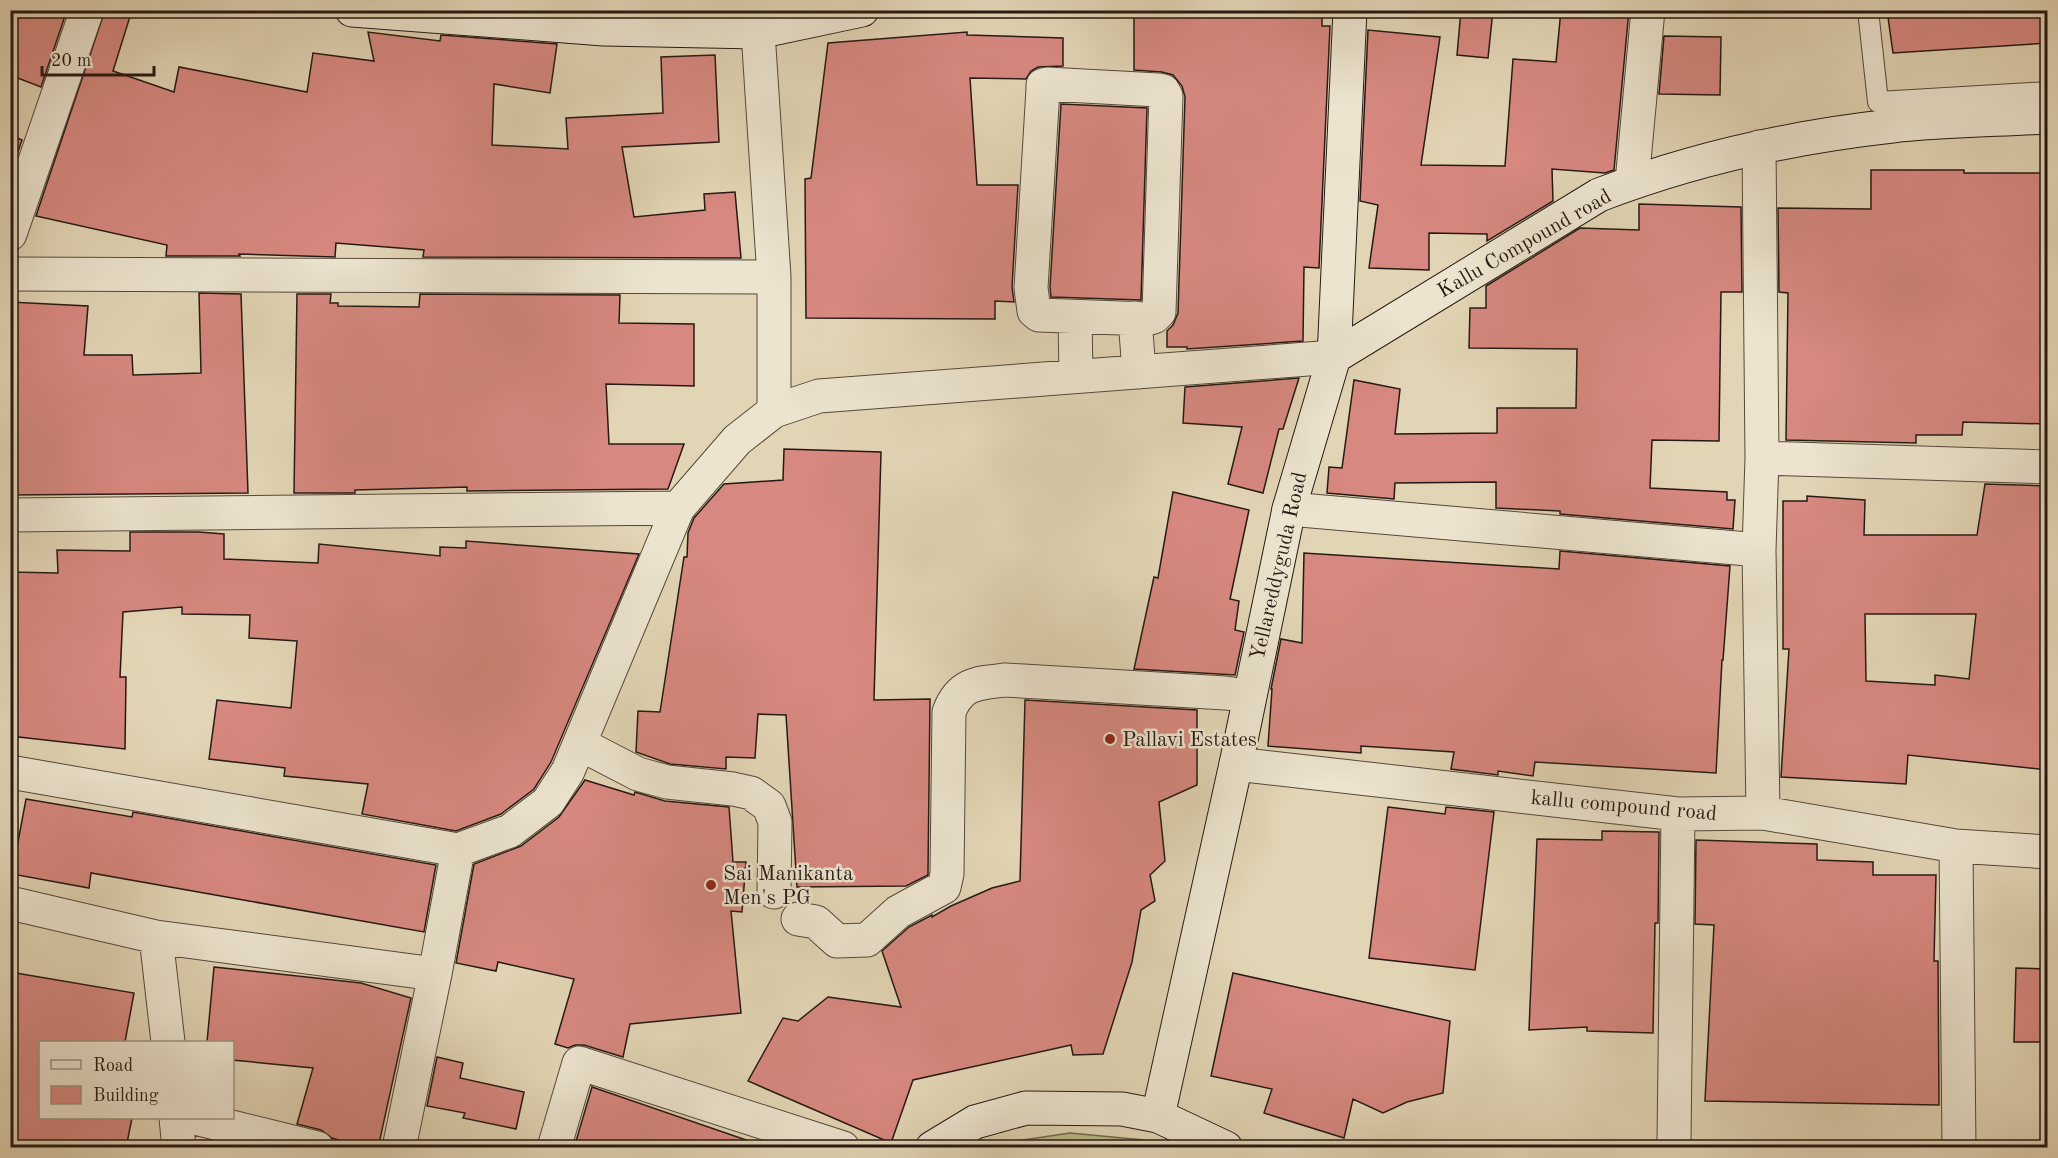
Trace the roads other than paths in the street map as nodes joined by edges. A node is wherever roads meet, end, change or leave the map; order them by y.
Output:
1 (87, 10) edge
2 (352, 10) edge
3 (862, 10) edge
4 (1350, 10) edge
5 (1648, 10) edge
6 (1868, 10) edge
7 (758, 32) junction
8 (2048, 93) edge
9 (2048, 117) edge
10 (1759, 147) junction
11 (1632, 182) junction
12 (10, 234) edge
13 (10, 274) edge
14 (774, 277) junction
15 (1075, 317) junction
16 (1135, 318) junction
17 (1334, 357) junction
18 (1139, 372) junction
19 (1076, 376) junction
20 (774, 411) junction
21 (1762, 458) junction
22 (2048, 467) edge
23 (678, 508) junction
24 (1288, 509) junction
25 (10, 515) edge
26 (1759, 550) junction
27 (1249, 696) junction
28 (580, 744) junction
29 (1236, 764) junction
30 (10, 772) edge
31 (1762, 813) junction
32 (1678, 814) junction
33 (1956, 846) junction
34 (458, 850) junction
35 (2048, 852) edge
36 (774, 892) dead end
37 (10, 903) edge
38 (798, 919) dead end
39 (156, 937) junction
40 (435, 974) junction
41 (168, 1041) edge
42 (1158, 1116) junction
43 (176, 1119) edge
44 (199, 1119) edge
45 (1674, 1141) dead end
46 (179, 1148) edge
47 (317, 1148) edge
48 (399, 1148) edge
49 (554, 1148) edge
50 (843, 1148) edge
51 (932, 1148) edge
52 (1226, 1148) edge
53 (1959, 1148) edge

1 - 12 street
2 - 7 street
3 - 7 street
4 - 17 street, Yellareddyguda Road
5 - 11 street
6 - 8 lane
7 - 14 street
9 - 10 street, Kallu Compound road
10 - 11 street, Kallu Compound road
10 - 21 street
11 - 17 street, Kallu Compound road
13 - 14 street
14 - 20 street
15 - 16 street
15 - 16 street
15 - 19 street
16 - 18 street
17 - 18 street
17 - 24 street, Yellareddyguda Road
18 - 19 street
19 - 20 street
20 - 23 street
21 - 22 street
21 - 26 street
23 - 25 street
23 - 28 street
24 - 26 street
24 - 27 street, Yellareddyguda Road
26 - 31 street
27 - 29 street, Yellareddyguda Road
27 - 38 street
28 - 34 street
28 - 36 street
29 - 32 street, kallu compound road
29 - 42 street, Yellareddyguda Road
30 - 34 street
31 - 32 street, kallu compound road
31 - 33 street, kallu compound road
32 - 45 street
33 - 35 street, kallu compound road
33 - 53 street
34 - 40 street
37 - 39 street
39 - 40 street
39 - 41 street
40 - 48 street
42 - 51 street
42 - 52 street
43 - 46 street
44 - 47 street
49 - 50 street

